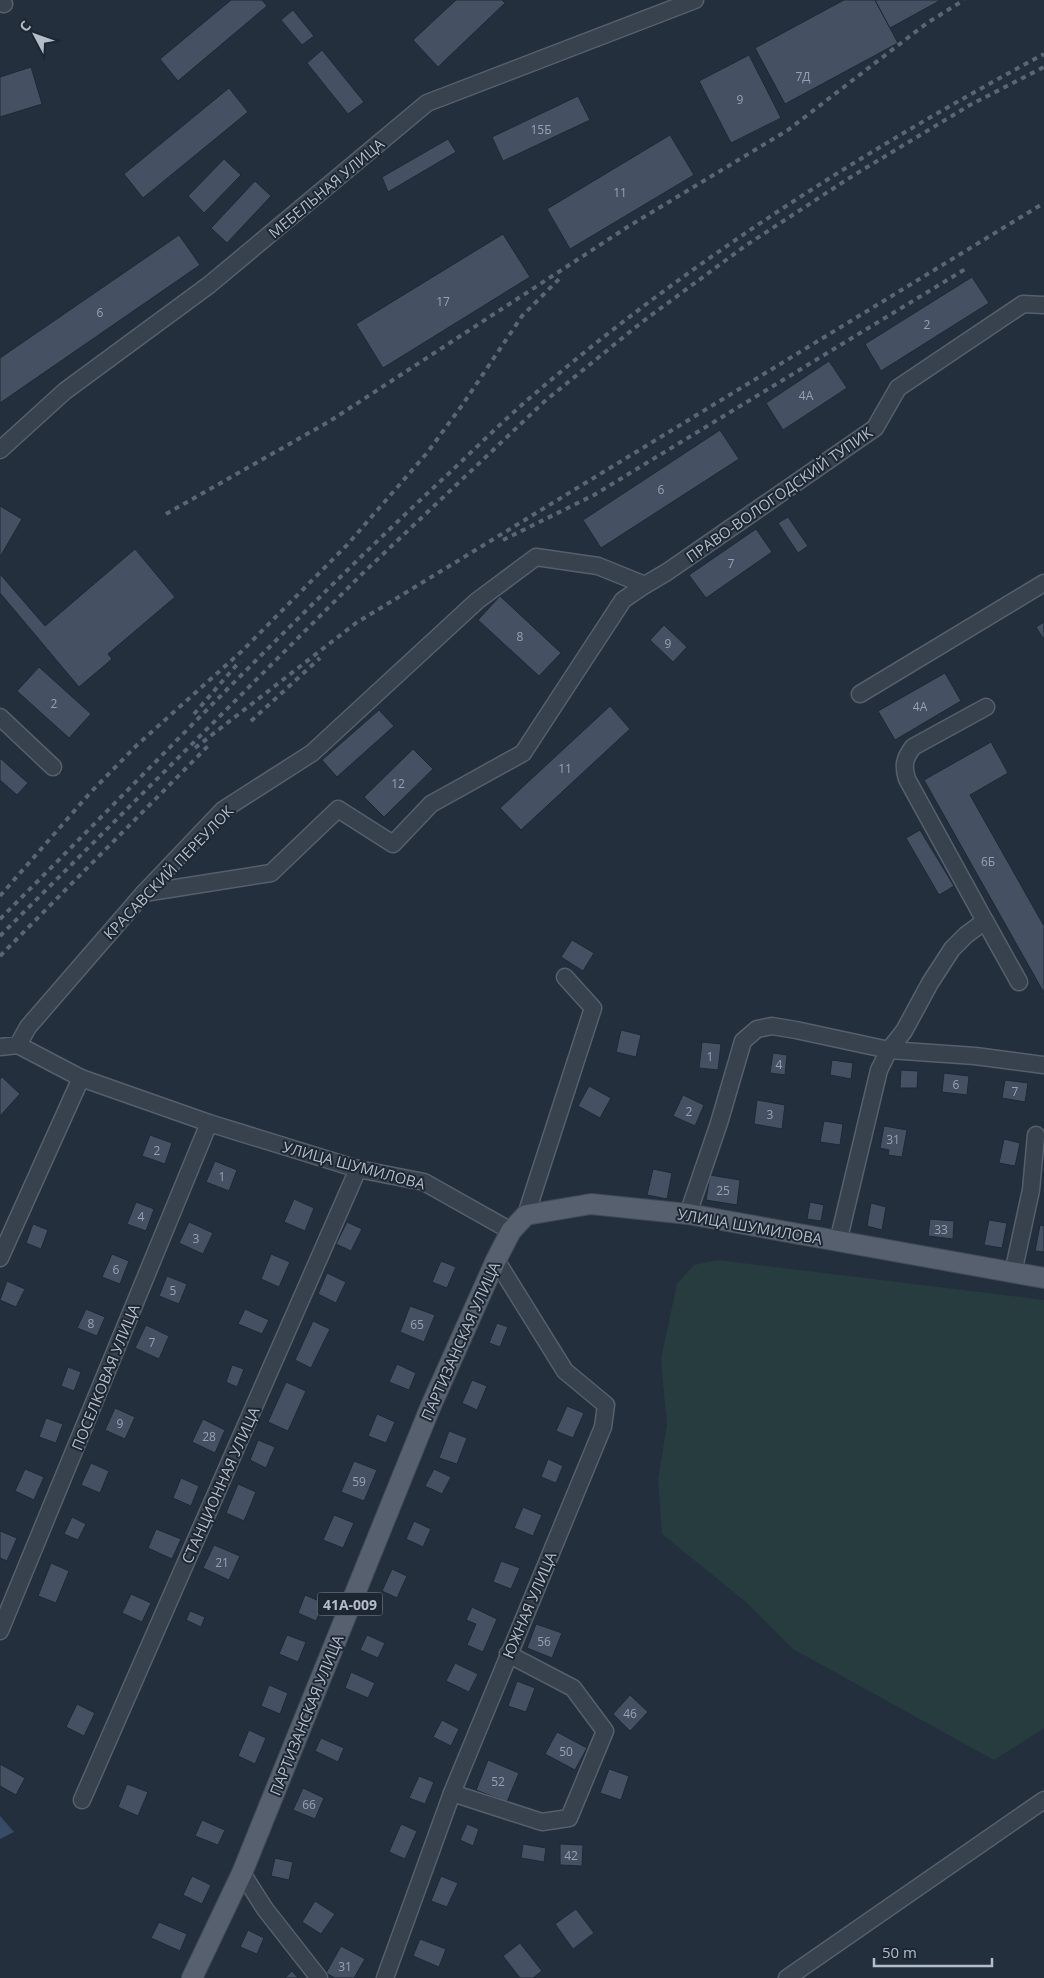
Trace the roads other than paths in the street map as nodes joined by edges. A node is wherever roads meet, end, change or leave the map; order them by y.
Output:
1 (695, 0) edge
2 (1044, 305) edge
3 (0, 450) edge
4 (1044, 584) edge
5 (645, 585) junction
6 (860, 694) dead end
7 (986, 707) dead end
8 (0, 717) edge
9 (53, 767) dead end
10 (144, 892) junction
11 (985, 921) junction
12 (565, 977) dead end
13 (1019, 982) dead end
14 (18, 1045) junction
15 (0, 1047) edge
16 (889, 1050) junction
17 (1044, 1065) edge
18 (80, 1078) junction
19 (209, 1123) junction
20 (1036, 1135) dead end
21 (358, 1169) junction
22 (688, 1214) junction
23 (526, 1215) junction
24 (511, 1231) junction
25 (838, 1242) junction
26 (0, 1258) edge
27 (496, 1260) junction
28 (1013, 1273) junction
29 (1044, 1278) edge
30 (0, 1630) edge
31 (508, 1654) junction
32 (452, 1793) junction
33 (82, 1800) dead end
34 (1044, 1800) edge
35 (242, 1873) junction
36 (192, 1978) edge
37 (319, 1978) edge
38 (385, 1978) edge
39 (787, 1978) edge

1 - 3 street, МЕБЕЛЬНАЯ УЛИЦА
2 - 5 street, ПРАВО-ВОЛОГОДСКИЙ ТУПИК
4 - 6 street
5 - 10 street, КРАСАВСКИЙ ПЕРЕУЛОК
5 - 10 street, ПРАВО-ВОЛОГОДСКИЙ ТУПИК
7 - 11 street
8 - 9 street
10 - 14 street, КРАСАВСКИЙ ПЕРЕУЛОК
11 - 13 street
11 - 16 street
12 - 23 street
14 - 15 street
14 - 18 street, УЛИЦА ШУМИЛОВА
16 - 17 street
16 - 22 street
16 - 25 street
18 - 19 street, УЛИЦА ШУМИЛОВА
18 - 26 street
19 - 21 street, УЛИЦА ШУМИЛОВА
19 - 30 street, ПОСЕЛКОВАЯ УЛИЦА
20 - 28 street
21 - 24 street, УЛИЦА ШУМИЛОВА
21 - 33 street, СТАНЦИОННАЯ УЛИЦА
22 - 23 main road, УЛИЦА ШУМИЛОВА
22 - 25 main road, УЛИЦА ШУМИЛОВА
23 - 24 main road
24 - 27 main road, ПАРТИЗАНСКАЯ УЛИЦА / 41А-009
25 - 28 main road, УЛИЦА ШУМИЛОВА
27 - 31 street, ЮЖНАЯ УЛИЦА
27 - 35 main road, ПАРТИЗАНСКАЯ УЛИЦА / 41А-009
28 - 29 main road, УЛИЦА ШУМИЛОВА
31 - 32 street, ЮЖНАЯ УЛИЦА
31 - 32 street
32 - 38 street, ЮЖНАЯ УЛИЦА
34 - 39 street
35 - 36 main road, ПАРТИЗАНСКАЯ УЛИЦА / 41А-009
35 - 37 street

